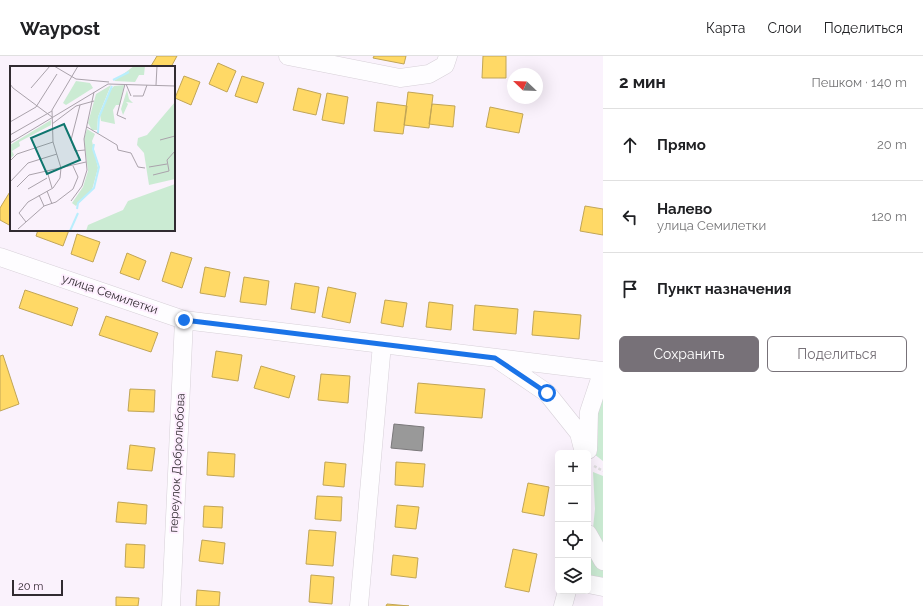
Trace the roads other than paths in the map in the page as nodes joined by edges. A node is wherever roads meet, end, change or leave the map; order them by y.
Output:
1 (288, 56) edge
2 (446, 61) edge
3 (0, 257) edge
4 (184, 320) junction
5 (382, 344) junction
6 (495, 358) junction
7 (603, 371) edge
8 (603, 375) edge
9 (585, 450) edge
10 (586, 450) edge
11 (591, 539) edge
12 (603, 561) edge
13 (591, 585) edge
14 (603, 587) edge
15 (566, 594) edge
16 (171, 606) edge
17 (359, 606) edge
18 (563, 606) edge

1 - 2 street
3 - 4 street, улица Семилетки
4 - 5 street, улица Семилетки
4 - 16 street, переулок Добролюбова
5 - 6 street, улица Семилетки
5 - 17 street
6 - 7 street, улица Семилетки
6 - 9 street
8 - 10 street
11 - 12 street
13 - 14 street
15 - 18 street

